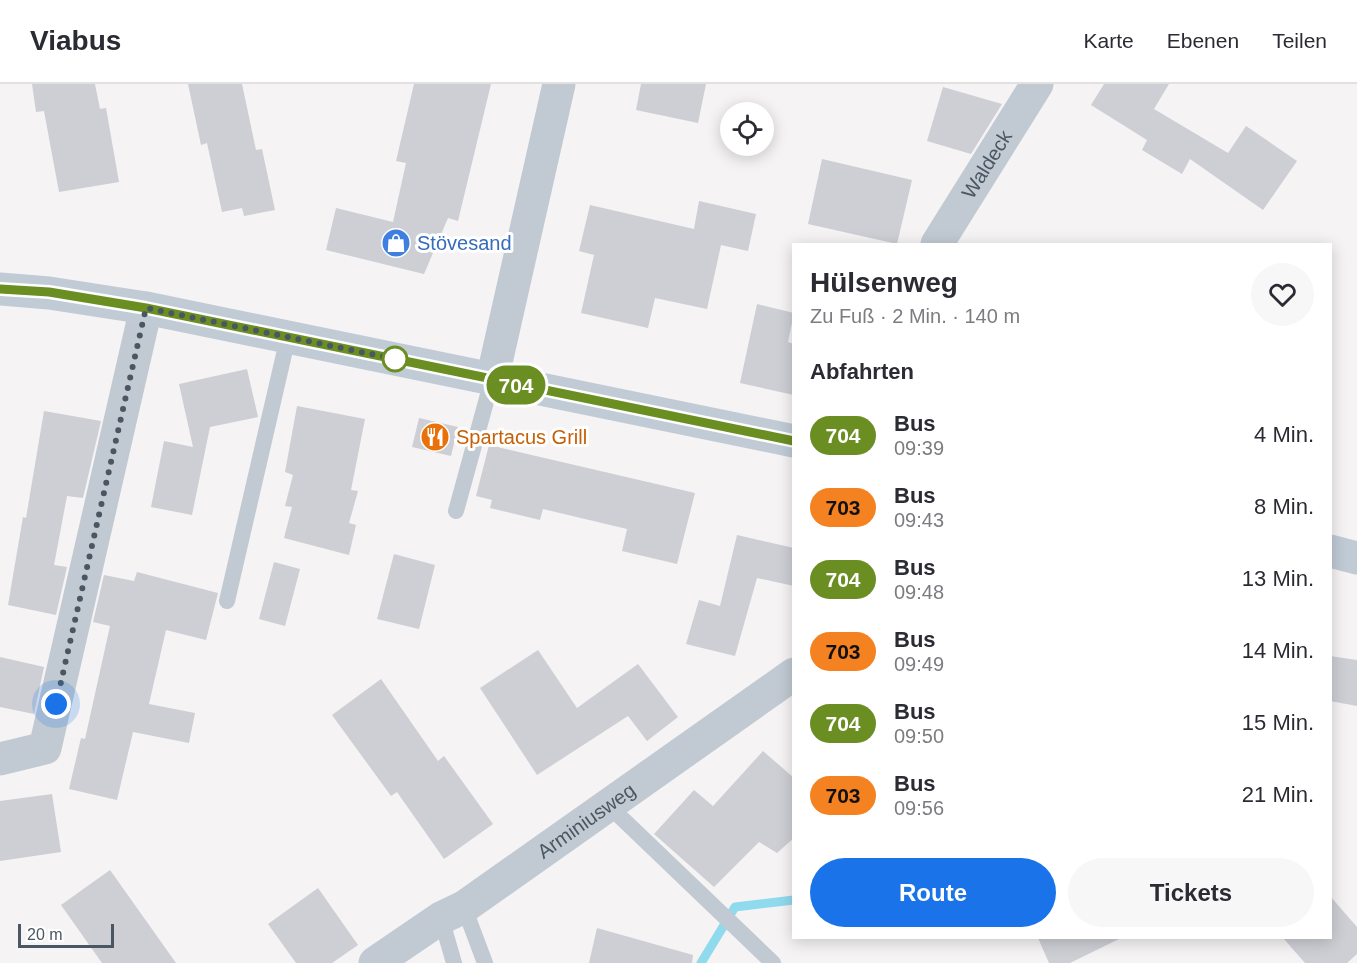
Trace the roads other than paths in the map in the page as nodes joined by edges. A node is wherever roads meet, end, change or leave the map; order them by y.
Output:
1 (559, 84) edge
2 (1037, 84) edge
3 (938, 243) edge
4 (0, 288) edge
5 (146, 308) junction
6 (288, 337) junction
7 (492, 380) junction
8 (792, 441) edge
9 (456, 511) dead end
10 (1332, 552) edge
11 (1357, 558) edge
12 (227, 601) dead end
13 (792, 675) edge
14 (0, 759) edge
15 (608, 805) junction
16 (452, 912) junction
17 (375, 963) edge
18 (454, 963) edge
19 (485, 963) edge
20 (773, 963) edge

1 - 7 street
2 - 3 street, Waldeck
4 - 5 main road
5 - 6 main road
5 - 14 street
6 - 7 main road
6 - 12 lane
7 - 8 main road
7 - 9 lane
10 - 11 main road
13 - 15 street, Arminiusweg
15 - 16 street, Arminiusweg
15 - 20 lane
16 - 17 street, Arminiusweg
16 - 18 lane
16 - 19 lane

